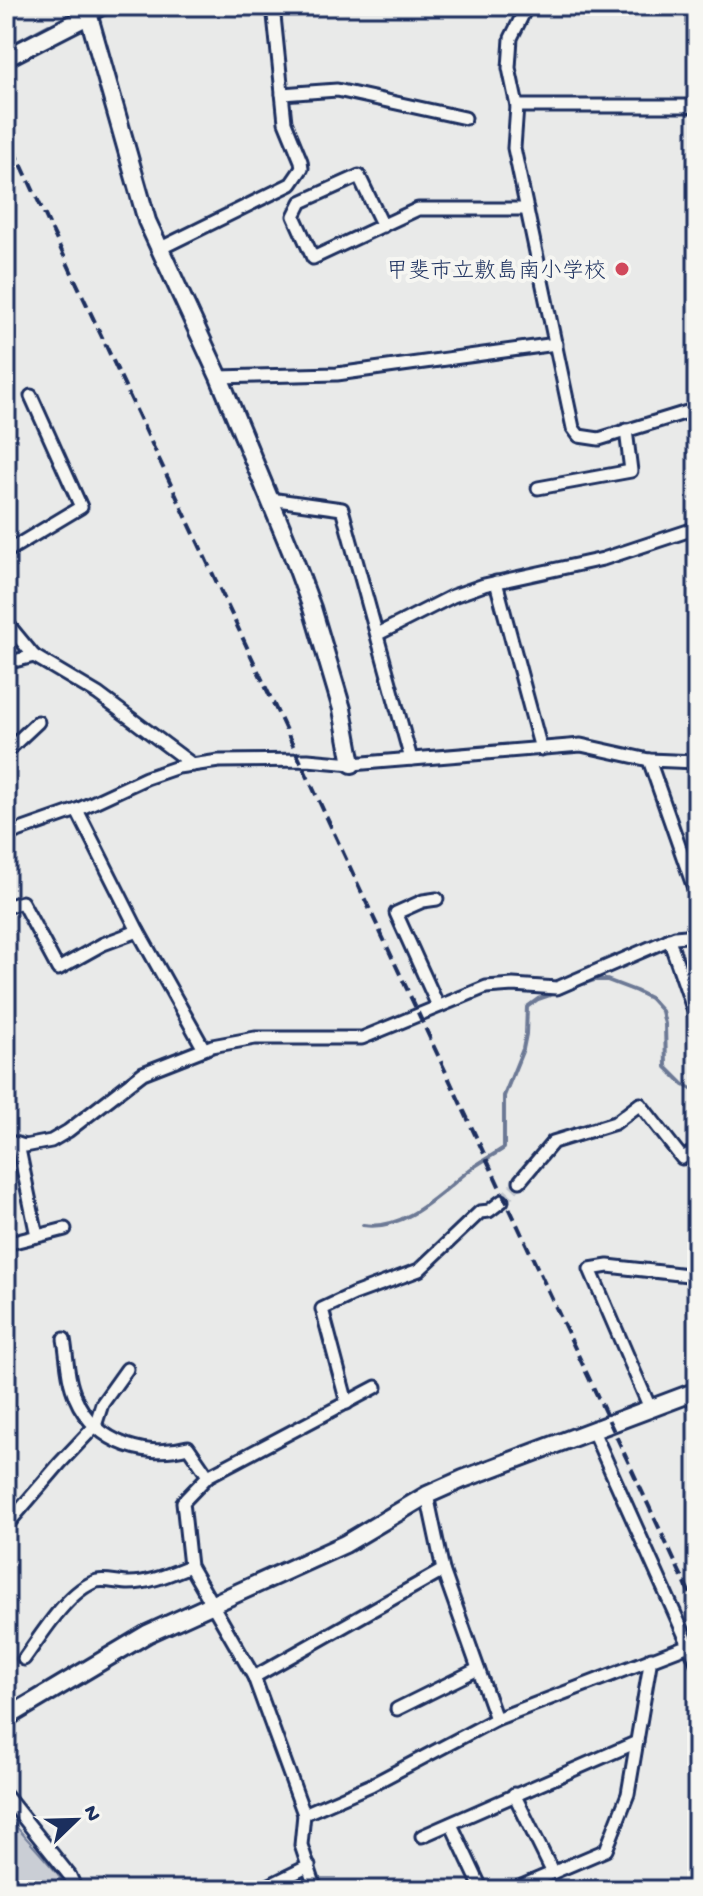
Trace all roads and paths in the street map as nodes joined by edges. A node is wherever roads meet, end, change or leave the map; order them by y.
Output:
1 (117, 6) edge
2 (273, 6) edge
3 (527, 6) edge
4 (87, 11) edge
5 (6, 58) edge
6 (282, 94) junction
7 (517, 106) junction
8 (697, 106) edge
9 (465, 118) dead end
10 (527, 209) junction
11 (383, 226) junction
12 (159, 249) junction
13 (556, 344) junction
14 (219, 377) junction
15 (31, 396) dead end
16 (697, 409) edge
17 (626, 430) junction
18 (538, 488) dead end
19 (270, 499) junction
20 (697, 528) edge
21 (6, 552) edge
22 (496, 582) junction
23 (6, 622) edge
24 (378, 634) junction
25 (34, 656) junction
26 (6, 663) edge
27 (38, 722) dead end
28 (541, 749) junction
29 (6, 752) edge
30 (411, 759) junction
31 (649, 760) junction
32 (697, 762) edge
33 (352, 764) junction
34 (193, 765) junction
35 (77, 810) junction
36 (6, 835) edge
37 (697, 897) edge
38 (437, 899) dead end
39 (6, 907) edge
40 (138, 931) junction
41 (697, 935) edge
42 (669, 939) junction
43 (438, 1006) junction
44 (697, 1020) edge
45 (204, 1049) junction
46 (12, 1142) edge
47 (697, 1150) edge
48 (520, 1181) tunnel mouth
49 (502, 1201) tunnel mouth
50 (65, 1229) dead end
51 (37, 1236) junction
52 (6, 1244) edge
53 (697, 1276) edge
54 (64, 1339) dead end
55 (127, 1369) dead end
56 (376, 1387) dead end
57 (697, 1391) edge
58 (347, 1403) junction
59 (650, 1408) junction
60 (95, 1426) junction
61 (593, 1431) junction
62 (208, 1476) junction
63 (427, 1495) junction
64 (6, 1526) edge
65 (190, 1566) junction
66 (443, 1570) junction
67 (210, 1606) junction
68 (689, 1645) junction
69 (651, 1658) junction
70 (24, 1659) dead end
71 (697, 1663) edge
72 (478, 1669) junction
73 (254, 1677) junction
74 (397, 1709) dead end
75 (6, 1718) edge
76 (496, 1719) junction
77 (637, 1742) junction
78 (514, 1794) junction
79 (6, 1796) edge
80 (304, 1814) junction
81 (451, 1824) junction
82 (422, 1836) dead end
83 (309, 1866) junction
84 (552, 1871) junction
85 (76, 1890) edge
86 (260, 1890) edge
87 (316, 1890) edge
88 (482, 1890) edge
89 (512, 1890) edge

1 - 4 street
2 - 6 street
3 - 7 street
4 - 5 street
4 - 12 street
6 - 9 street
6 - 12 street
7 - 8 street
7 - 10 street
10 - 11 street
10 - 13 street
11 - 11 street
12 - 14 street
13 - 14 street
13 - 17 street
14 - 19 street
15 - 21 street
16 - 17 street
17 - 18 street
19 - 24 street
19 - 33 street
20 - 22 street
22 - 24 street
22 - 28 street
23 - 25 street
24 - 30 street
25 - 26 street
25 - 34 street
27 - 29 street
28 - 30 street
28 - 31 street
30 - 33 street
31 - 32 street
31 - 37 street
33 - 34 street
34 - 35 street
35 - 36 street
35 - 40 street
38 - 43 street
39 - 40 street
40 - 45 street
41 - 42 street
42 - 43 street
42 - 44 street
43 - 45 street
45 - 46 street
46 - 51 street
47 - 48 street
49 - 58 street
50 - 51 street
51 - 52 street
53 - 59 street
54 - 60 street
55 - 60 street
56 - 58 street
57 - 59 street
58 - 62 street
59 - 61 street
60 - 62 street
60 - 64 street
61 - 63 street
61 - 68 street
62 - 65 street
63 - 66 street
63 - 67 street
65 - 67 street
65 - 70 street
66 - 72 street
66 - 73 street
67 - 73 street
67 - 75 street
68 - 69 street
68 - 71 street
69 - 76 street
69 - 77 street
72 - 74 street
72 - 76 street
73 - 80 street
76 - 80 street
77 - 78 street
77 - 84 street
78 - 81 street
78 - 84 street
79 - 85 street
80 - 83 street
81 - 82 street
81 - 88 street
83 - 86 street
83 - 87 street
84 - 89 street

